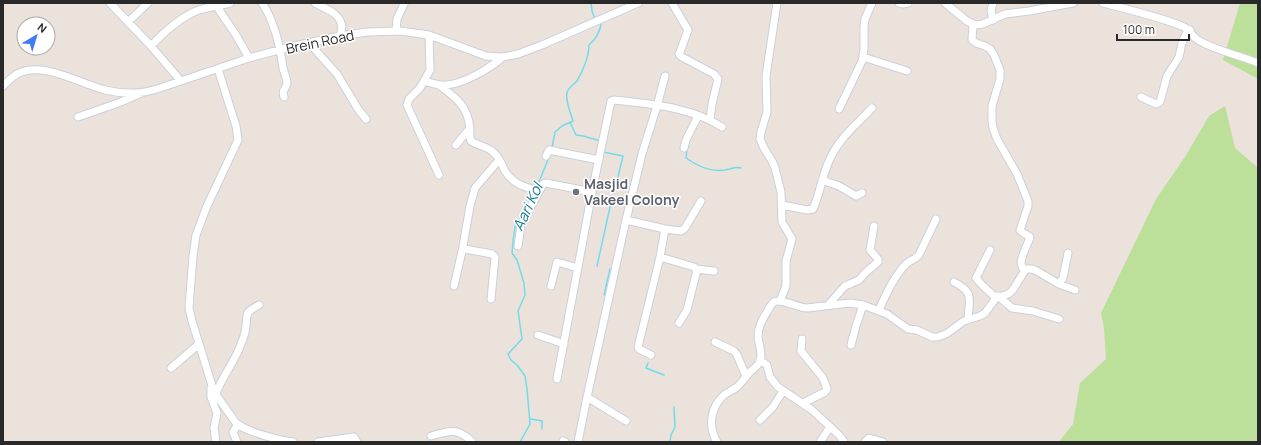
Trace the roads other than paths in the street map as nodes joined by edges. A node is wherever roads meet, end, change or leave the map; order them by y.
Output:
1 (110, 3) edge
2 (148, 3) edge
3 (230, 3) edge
4 (262, 3) edge
5 (315, 3) edge
6 (638, 3) edge
7 (672, 3) edge
8 (778, 3) edge
9 (872, 3) edge
10 (899, 3) edge
11 (908, 3) edge
12 (945, 3) edge
13 (993, 3) edge
14 (1073, 3) edge
15 (1103, 3) edge
16 (404, 4) dead end
17 (215, 5) edge
18 (993, 20) junction
19 (128, 22) junction
20 (973, 24) junction
21 (1190, 30) junction
22 (396, 31) junction
23 (429, 35) junction
24 (340, 36) junction
25 (309, 43) junction
26 (150, 46) junction
27 (281, 50) junction
28 (503, 57) junction
29 (863, 57) junction
30 (249, 58) junction
31 (1258, 63) edge
32 (218, 69) junction
33 (907, 71) dead end
34 (665, 76) dead end
35 (180, 80) junction
36 (424, 81) junction
37 (439, 85) junction
38 (3, 86) edge
39 (143, 92) junction
40 (284, 97) dead end
41 (1141, 97) dead end
42 (657, 106) junction
43 (872, 108) dead end
44 (839, 109) dead end
45 (698, 116) junction
46 (78, 117) dead end
47 (366, 119) dead end
48 (710, 119) junction
49 (722, 127) dead end
50 (470, 128) junction
51 (456, 145) dead end
52 (684, 148) dead end
53 (550, 152) dead end
54 (499, 160) junction
55 (599, 160) junction
56 (439, 175) dead end
57 (822, 180) junction
58 (536, 191) junction
59 (592, 192) junction
60 (862, 193) dead end
61 (701, 201) dead end
62 (782, 205) junction
63 (936, 219) dead end
64 (626, 220) junction
65 (874, 226) dead end
66 (665, 229) junction
67 (518, 246) dead end
68 (463, 247) junction
69 (990, 250) dead end
70 (1068, 254) dead end
71 (660, 257) junction
72 (578, 268) junction
73 (696, 269) junction
74 (1024, 269) junction
75 (714, 271) dead end
76 (954, 282) dead end
77 (1059, 284) junction
78 (454, 286) dead end
79 (551, 286) dead end
80 (1075, 290) dead end
81 (997, 297) junction
82 (491, 299) dead end
83 (780, 301) junction
84 (259, 305) dead end
85 (828, 305) junction
86 (863, 305) junction
87 (878, 310) junction
88 (968, 319) junction
89 (1059, 319) dead end
90 (679, 323) dead end
91 (538, 335) dead end
92 (802, 339) dead end
93 (715, 342) dead end
94 (199, 344) junction
95 (564, 344) junction
96 (852, 345) dead end
97 (651, 354) dead end
98 (760, 360) junction
99 (171, 368) dead end
100 (746, 376) junction
101 (557, 379) dead end
102 (212, 386) junction
103 (783, 391) junction
104 (216, 394) junction
105 (587, 397) junction
106 (803, 403) junction
107 (760, 420) dead end
108 (626, 421) dead end
109 (238, 424) junction
110 (830, 427) junction
111 (431, 436) dead end
112 (356, 439) edge
113 (216, 442) edge
114 (237, 442) edge
115 (293, 442) edge
116 (318, 442) edge
117 (472, 442) edge
118 (578, 442) edge
119 (717, 442) edge
120 (820, 442) edge
121 (844, 442) edge
122 (865, 442) edge
123 (883, 442) edge

1 - 19 street
2 - 19 street
3 - 17 street
4 - 27 street
5 - 24 street
6 - 28 street, Brein Road
7 - 48 street
8 - 62 street
9 - 29 street
10 - 11 street
12 - 20 street
13 - 18 street
14 - 18 street
15 - 21 street
16 - 22 street
17 - 26 street
17 - 30 street
18 - 20 street
19 - 26 street
20 - 74 street
21 - 31 street
21 - 41 street
22 - 23 street, Brein Road
22 - 24 street, Brein Road
23 - 28 street, Brein Road
23 - 36 street
24 - 25 street, Brein Road
25 - 27 street, Brein Road
25 - 47 street
26 - 35 street
27 - 30 street, Brein Road
27 - 40 street
28 - 37 street
29 - 33 street
29 - 44 street
30 - 32 street, Brein Road
32 - 35 street, Brein Road
32 - 94 street
34 - 42 street
35 - 39 street, Brein Road
36 - 37 street
36 - 56 street
37 - 50 street
38 - 39 street, Brein Road
39 - 46 street
42 - 45 street
42 - 55 street
42 - 64 street
43 - 57 street
45 - 48 street
45 - 52 street
48 - 49 street
50 - 51 street
50 - 54 street
53 - 55 street
54 - 58 street
54 - 68 street
55 - 59 street
57 - 60 street
57 - 62 street
58 - 59 street
58 - 67 street
59 - 72 street
61 - 66 street
62 - 83 street
63 - 87 street
64 - 66 street
64 - 105 street
65 - 85 street
66 - 71 street
68 - 78 street
68 - 82 street
69 - 81 street
70 - 77 street
71 - 73 street
71 - 97 street
72 - 79 street
72 - 95 street
73 - 75 street
73 - 90 street
74 - 77 street
74 - 81 street
76 - 88 street
77 - 80 street
81 - 88 street
81 - 89 street
83 - 85 street
83 - 98 street
84 - 104 street
85 - 86 street
86 - 87 street
86 - 96 street
87 - 88 street
91 - 95 street
92 - 106 street
93 - 100 street
94 - 99 street
94 - 102 street
95 - 101 street
98 - 100 street
98 - 103 street
100 - 119 street
102 - 104 street
102 - 113 street
103 - 106 street
103 - 107 street
104 - 109 street
105 - 108 street
105 - 118 street
106 - 110 street
109 - 114 street
109 - 115 street
110 - 120 street
110 - 121 street
111 - 117 street
112 - 116 street
122 - 123 street

